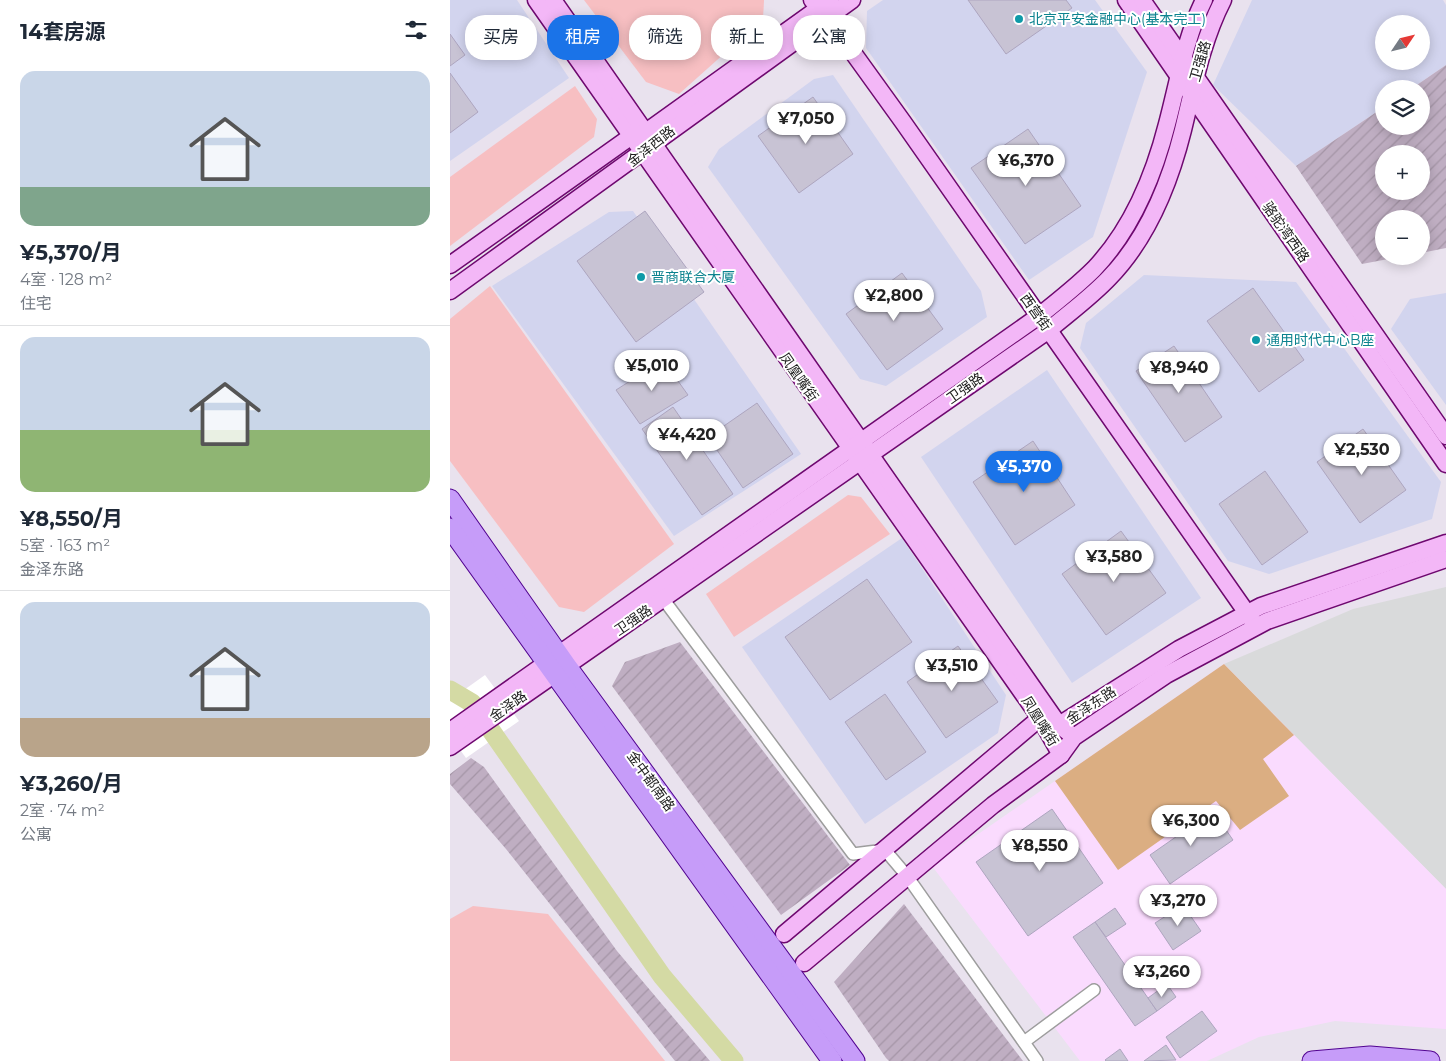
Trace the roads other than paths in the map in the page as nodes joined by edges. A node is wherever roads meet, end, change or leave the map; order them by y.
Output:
1 (536, 0) edge
2 (553, 0) edge
3 (852, 0) edge
4 (1126, 0) edge
5 (1142, 0) edge
6 (1204, 0) edge
7 (1223, 0) edge
8 (823, 6) edge
9 (1184, 59) junction
10 (1187, 75) junction
11 (1192, 93) junction
12 (644, 141) junction
13 (450, 264) edge
14 (450, 291) edge
15 (1039, 316) junction
16 (1049, 330) junction
17 (1446, 436) edge
18 (854, 445) junction
19 (864, 459) junction
20 (1446, 464) edge
21 (450, 499) edge
22 (450, 528) edge
23 (1446, 543) edge
24 (1446, 559) edge
25 (664, 600) junction
26 (1252, 619) junction
27 (555, 664) junction
28 (1040, 718) junction
29 (1059, 725) junction
30 (1074, 737) junction
31 (452, 741) edge
32 (1061, 755) junction
33 (885, 850) junction
34 (907, 876) junction
35 (784, 934) dead end
36 (804, 963) dead end
37 (1094, 990) dead end
38 (1024, 1042) junction
39 (832, 1061) edge
40 (855, 1061) edge
41 (1038, 1061) edge
42 (1312, 1061) edge
43 (1430, 1061) edge

1 - 12 street, 凤凰嘴街
2 - 12 street, 凤凰嘴街
3 - 8 street, 金泽西路
4 - 10 street, 骆驼湾西路
5 - 9 street, 骆驼湾西路
6 - 9 street, 卫强路
7 - 10 street, 卫强路
8 - 12 street, 金泽西路
8 - 15 street, 西营街
9 - 10 street, 骆驼湾西路
10 - 11 street, 卫强路
10 - 15 street, 卫强路
10 - 17 street, 骆驼湾西路
11 - 16 street, 卫强路
11 - 20 street, 骆驼湾西路
12 - 13 street, 金泽西路
12 - 14 street, 金泽西路
12 - 18 street, 凤凰嘴街
15 - 16 street, 西营街
15 - 18 street, 卫强路
16 - 19 street, 卫强路
16 - 26 street, 西营街
18 - 19 street, 凤凰嘴街
18 - 27 street, 卫强路
19 - 25 street, 卫强路
19 - 28 street, 凤凰嘴街
19 - 29 street, 凤凰嘴街
21 - 27 main road, 金中都南路
22 - 27 main road, 金中都南路
23 - 26 street, 金泽东路
24 - 26 street, 金泽东路
25 - 27 street, 卫强路
25 - 33 street
26 - 29 street, 金泽东路
26 - 30 street, 金泽东路
27 - 31 street, 金泽路
27 - 39 main road, 金中都南路
27 - 40 main road, 金中都南路
28 - 29 street, 金泽东路
28 - 32 street, 凤凰嘴街
28 - 33 street
29 - 30 street, 凤凰嘴街
30 - 32 street, 金泽东路
32 - 34 street, 金泽东路
33 - 34 street
33 - 35 street
34 - 36 street, 金泽东路
34 - 38 street
37 - 38 street
38 - 41 street
42 - 43 main road

